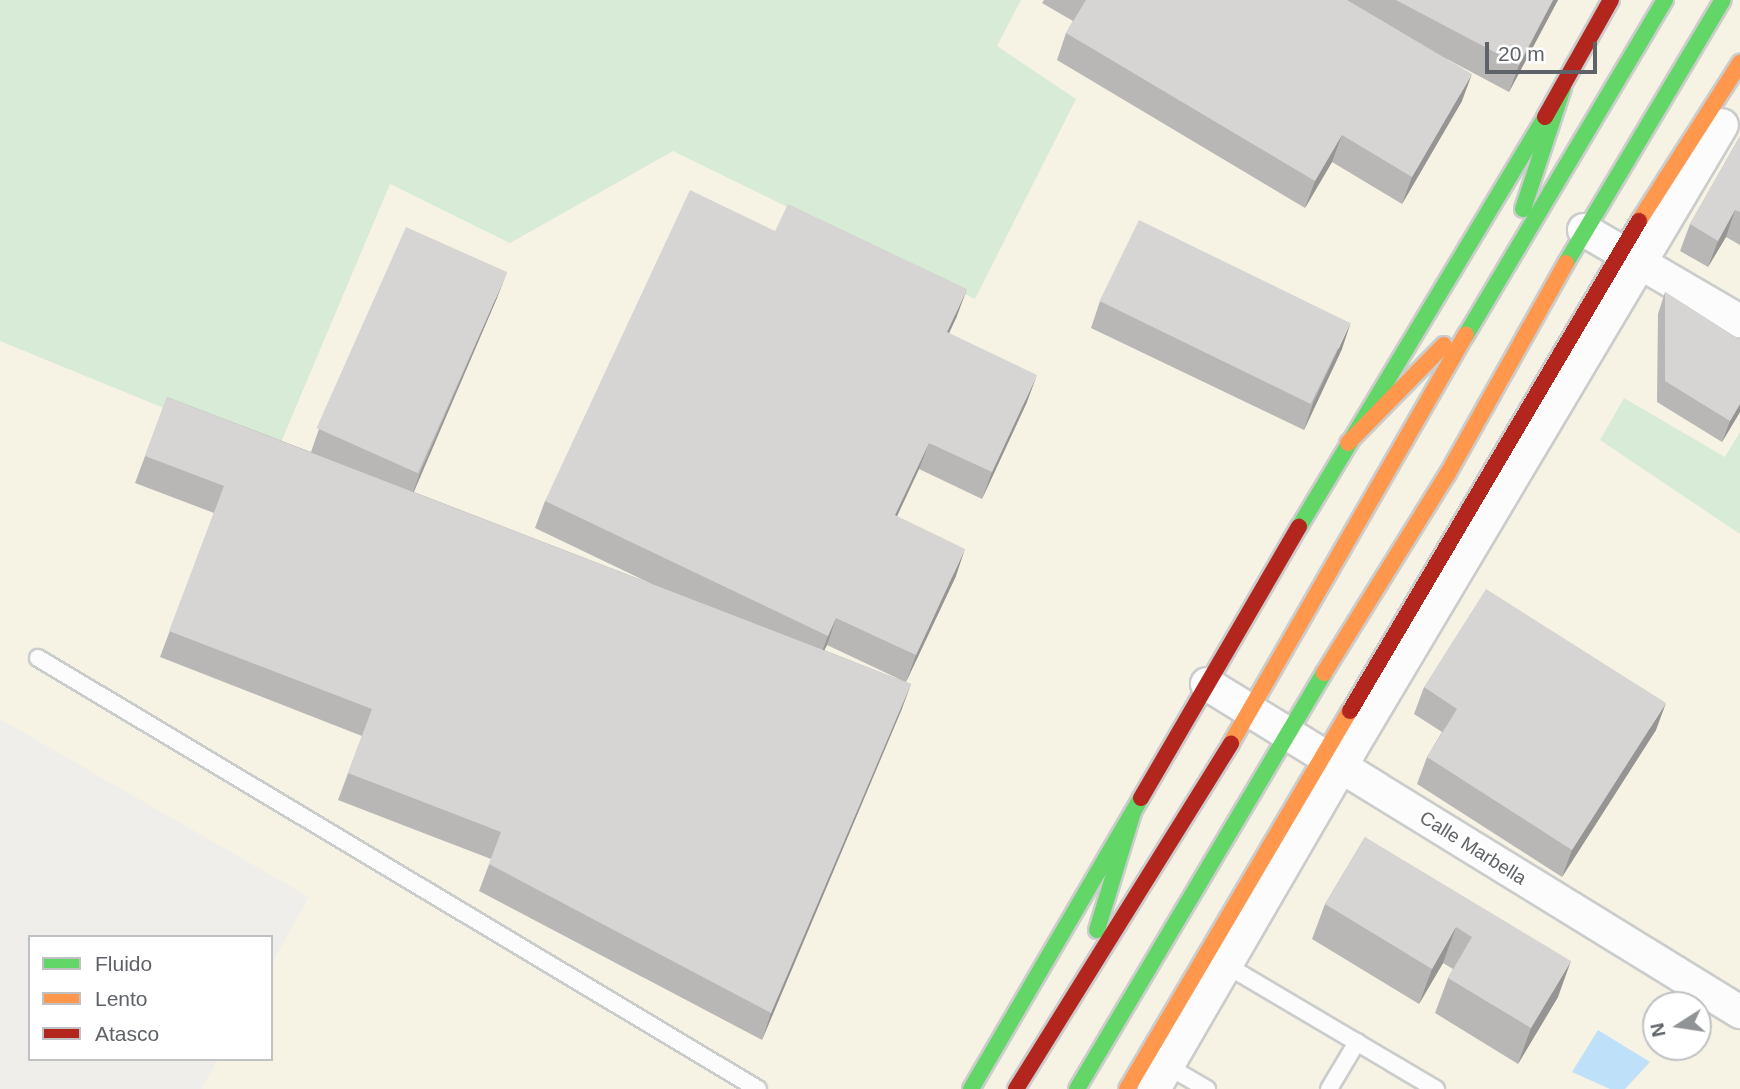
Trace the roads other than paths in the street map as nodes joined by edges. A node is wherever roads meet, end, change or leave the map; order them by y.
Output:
1 (1611, 0) edge
2 (1665, 0) edge
3 (1723, 0) edge
4 (1740, 63) edge
5 (1563, 88) junction
6 (1740, 96) edge
7 (1584, 230) junction
8 (1629, 258) junction
9 (1502, 275) junction
10 (1483, 306) junction
11 (1740, 320) edge
12 (1348, 443) junction
13 (38, 658) dead end
14 (1207, 684) junction
15 (1251, 711) junction
16 (1287, 733) junction
17 (1332, 761) junction
18 (1133, 812) junction
19 (1217, 959) junction
20 (1083, 978) junction
21 (1740, 1012) edge
22 (1050, 1032) junction
23 (1357, 1042) junction
24 (1157, 1070) edge
25 (758, 1089) edge
26 (971, 1089) edge
27 (998, 1089) edge
28 (1016, 1089) edge
29 (1077, 1089) edge
30 (1127, 1089) edge
31 (1207, 1089) edge
32 (1329, 1089) edge
33 (1436, 1089) edge

1 - 5 main road
2 - 9 main road
3 - 7 main road
4 - 8 main road
5 - 9 main road
5 - 12 main road
6 - 8 street
7 - 8 street
7 - 16 main road
8 - 11 street
8 - 17 street
9 - 10 main road
10 - 12 main road
10 - 15 main road
12 - 14 main road
13 - 25 lane
14 - 15 street, Calle Marbella
14 - 18 main road
15 - 16 street, Calle Marbella
15 - 20 main road
16 - 17 street, Calle Marbella
16 - 29 main road
17 - 19 street
17 - 21 street, Calle Marbella
18 - 20 main road
18 - 26 main road
19 - 23 lane
19 - 24 street
20 - 22 main road
22 - 27 main road
22 - 28 main road
23 - 32 lane
23 - 33 lane
24 - 30 main road
24 - 31 lane

